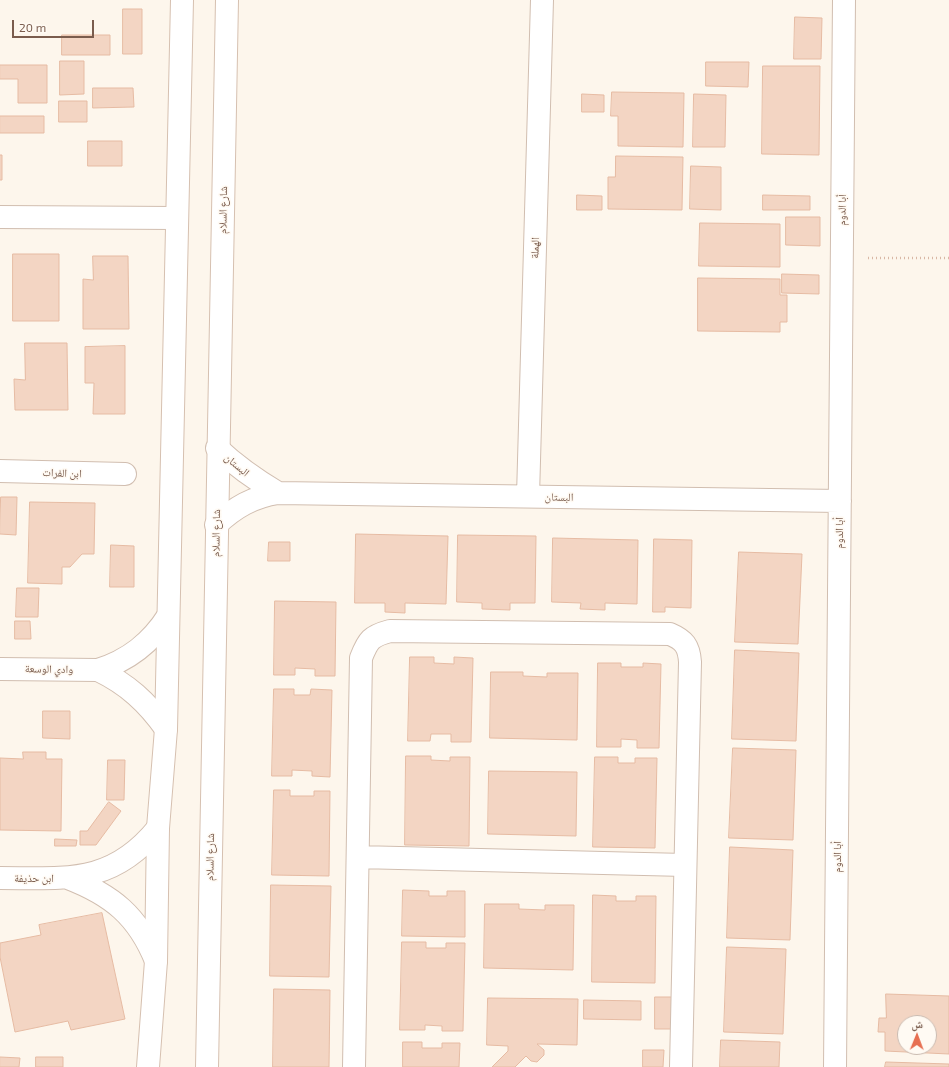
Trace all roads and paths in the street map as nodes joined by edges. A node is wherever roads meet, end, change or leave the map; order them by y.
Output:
1 (182, 0) edge
2 (227, 0) edge
3 (542, 0) edge
4 (844, 0) edge
5 (0, 217) edge
6 (176, 218) junction
7 (842, 258) junction
8 (949, 258) edge
9 (217, 448) junction
10 (0, 471) edge
11 (125, 474) dead end
12 (278, 493) junction
13 (528, 496) junction
14 (840, 501) junction
15 (216, 525) junction
16 (168, 616) junction
17 (0, 669) edge
18 (98, 670) junction
19 (166, 729) junction
20 (158, 828) junction
21 (358, 857) junction
22 (685, 865) junction
23 (0, 878) edge
24 (68, 878) junction
25 (156, 961) junction
26 (148, 1067) edge
27 (207, 1067) edge
28 (354, 1067) edge
29 (681, 1067) edge
30 (835, 1067) edge

1 - 6 street
2 - 9 street, شارع السلام
3 - 13 street, الهملة
4 - 7 street, أبا الدوم
5 - 6 street
6 - 16 street
7 - 8 path
7 - 14 street, أبا الدوم
9 - 12 street, البستان
9 - 15 street, شارع السلام
10 - 11 street, ابن الفرات
12 - 13 street, البستان
12 - 15 street, البستان
13 - 14 street, البستان
14 - 30 street, أبا الدوم
15 - 27 street, شارع السلام
16 - 18 street, وادي الوسعة
16 - 19 street
17 - 18 street, وادي الوسعة
18 - 19 street, وادي الوسعة
19 - 20 street
20 - 24 street, ابن حذيفة
20 - 25 street
21 - 22 street
21 - 22 street
21 - 28 street
22 - 29 street
23 - 24 street, ابن حذيفة
24 - 25 street, ابن حذيفة
25 - 26 street

